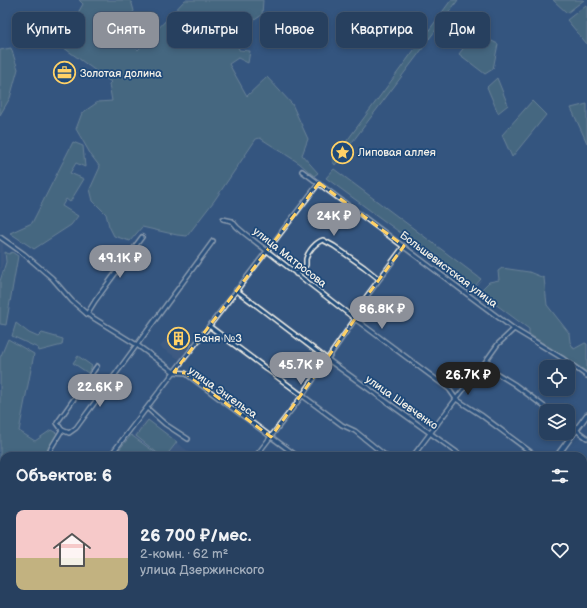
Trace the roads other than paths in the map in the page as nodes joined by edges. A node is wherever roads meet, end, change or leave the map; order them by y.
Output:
1 (302, 171) dead end
2 (319, 183) junction
3 (223, 219) dead end
4 (0, 237) edge
5 (142, 237) dead end
6 (213, 241) dead end
7 (404, 246) junction
8 (267, 250) junction
9 (296, 274) junction
10 (379, 279) junction
11 (236, 290) junction
12 (87, 314) junction
13 (355, 319) junction
14 (209, 326) junction
15 (514, 329) junction
16 (137, 345) junction
17 (327, 359) junction
18 (483, 365) junction
19 (98, 366) dead end
20 (174, 372) junction
21 (587, 376) edge
22 (302, 396) junction
23 (456, 398) junction
24 (541, 404) edge
25 (147, 408) junction
26 (587, 415) edge
27 (62, 430) junction
28 (576, 430) junction
29 (431, 433) junction
30 (271, 437) junction
31 (587, 438) edge
32 (188, 439) dead end
33 (50, 452) edge
34 (113, 452) edge
35 (259, 452) edge
36 (292, 452) edge
37 (381, 452) edge
38 (416, 452) edge
39 (457, 452) edge
40 (531, 452) edge
41 (560, 452) edge

1 - 2 street, Большевистская улица
2 - 7 street, Большевистская улица
2 - 8 street
3 - 8 street, улица Матросова
4 - 12 street, улица Энгельса
5 - 12 street
6 - 16 street
7 - 10 street
7 - 15 street, Большевистская улица
8 - 9 street, улица Матросова
8 - 11 street
9 - 10 street
9 - 13 street, улица Матросова
10 - 13 street
11 - 14 street
11 - 17 street, улица Шевченко
12 - 16 street, улица Энгельса
13 - 17 street
13 - 23 street, улица Матросова
14 - 20 street
14 - 22 street
15 - 18 street
15 - 21 street, Большевистская улица
16 - 20 street, улица Энгельса
16 - 27 street
17 - 22 street
17 - 29 street, улица Шевченко
18 - 23 street
18 - 24 street
19 - 27 street
20 - 25 street
20 - 30 street, улица Энгельса
22 - 30 street
22 - 37 street
23 - 29 street
23 - 40 street, улица Матросова
25 - 32 street
25 - 34 street
26 - 28 street
27 - 33 street
28 - 31 street
28 - 41 street
29 - 38 street
29 - 39 street, улица Шевченко
30 - 35 street
30 - 36 street, улица Энгельса

